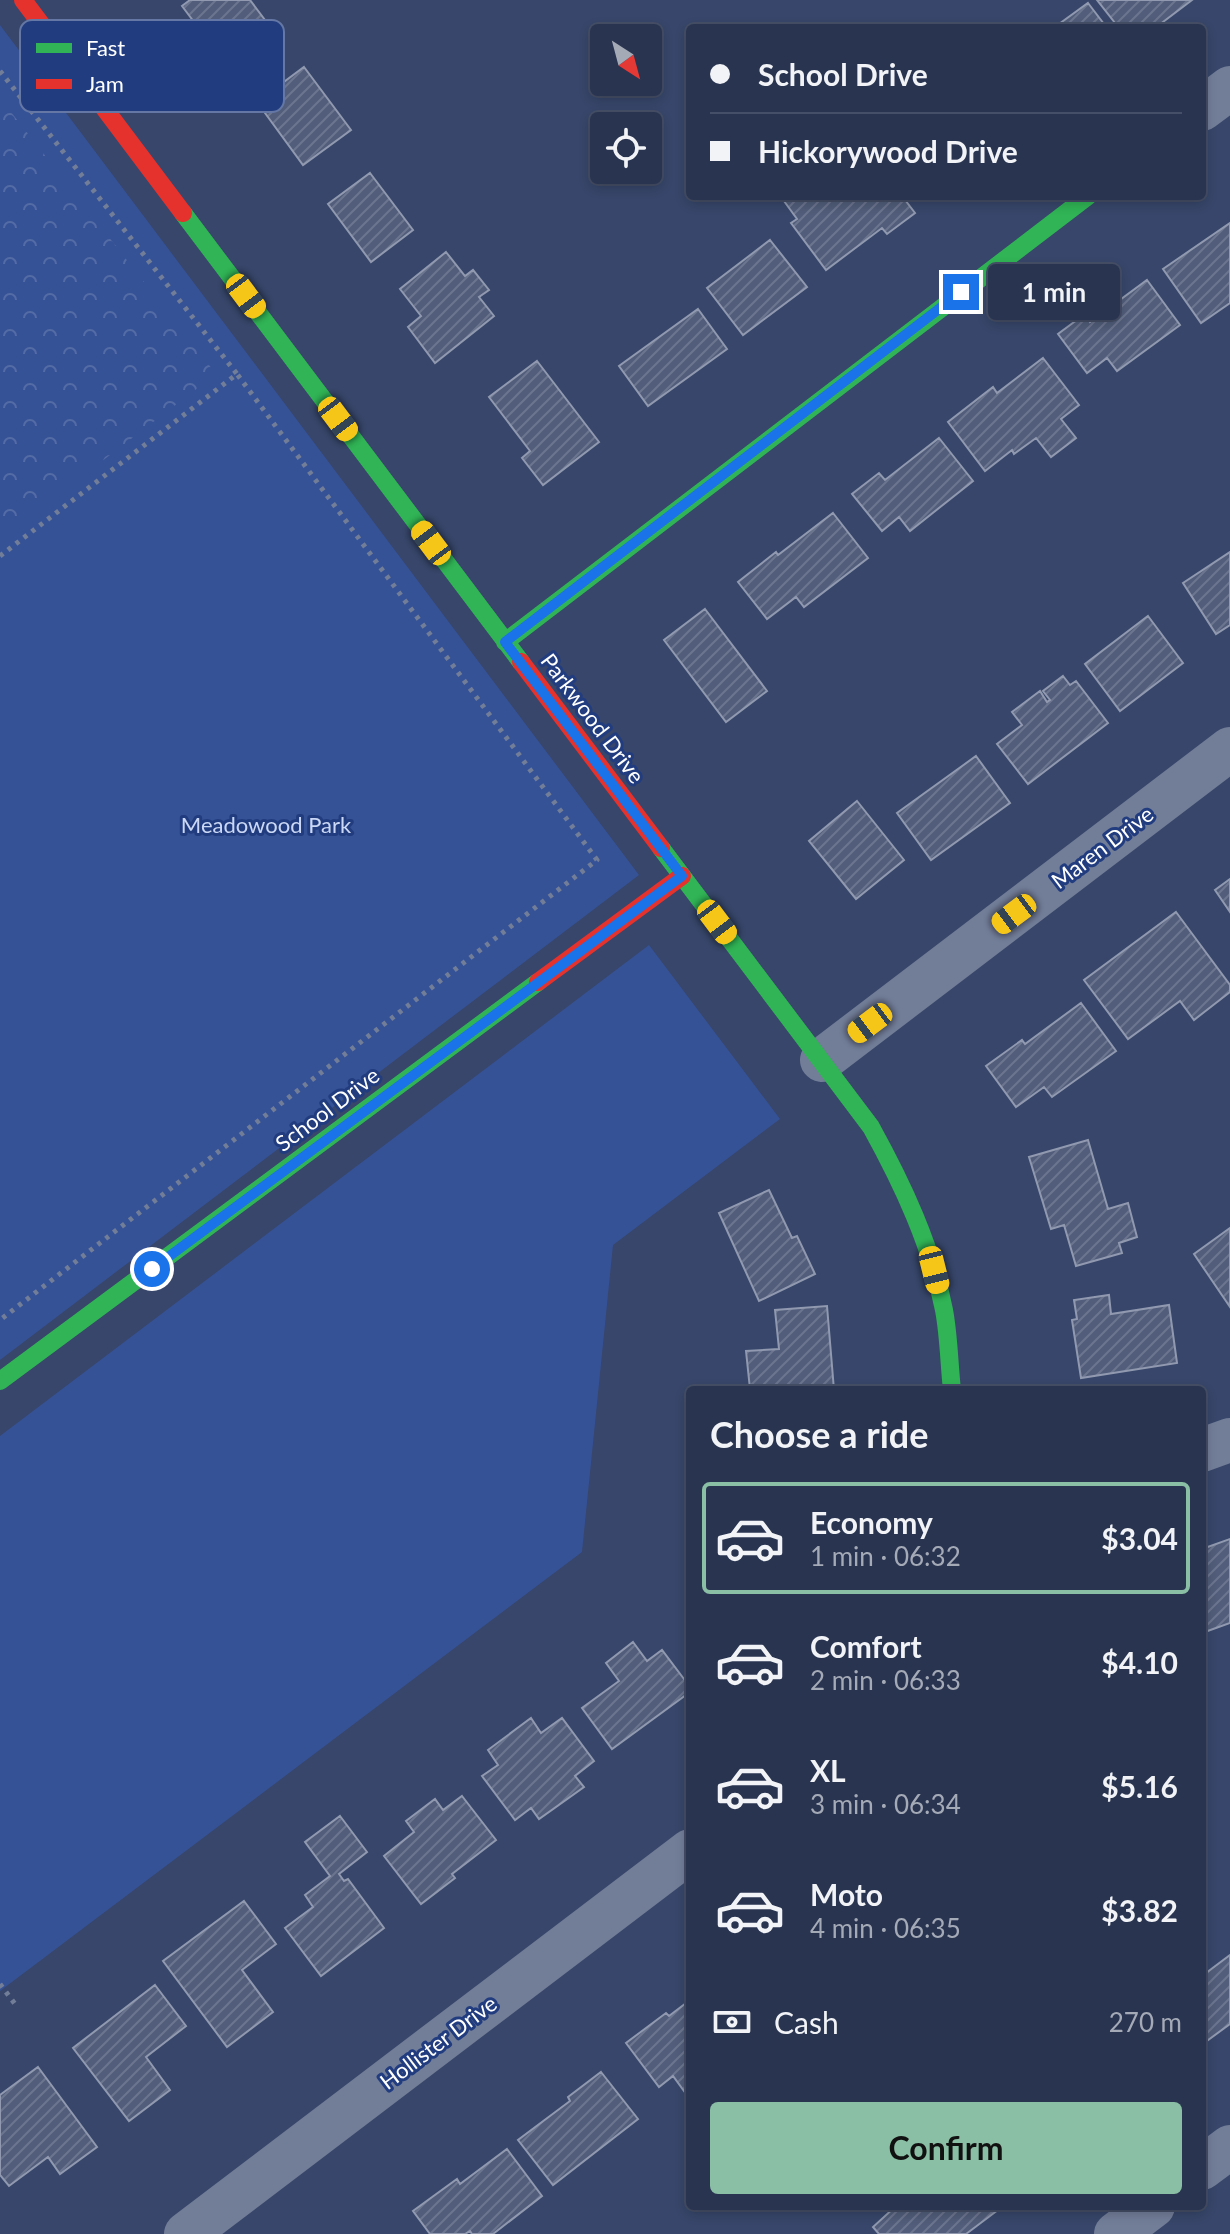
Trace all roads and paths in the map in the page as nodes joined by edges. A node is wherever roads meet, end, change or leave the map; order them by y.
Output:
1 (23, 0) edge
2 (38, 20) edge
3 (0, 71) edge
4 (1230, 88) edge
5 (20, 97) edge
6 (1206, 106) edge
7 (32, 112) edge
8 (107, 112) edge
9 (1083, 200) edge
10 (237, 374) junction
11 (0, 556) edge
12 (505, 642) junction
13 (1230, 749) edge
14 (682, 876) junction
15 (822, 1060) junction
16 (0, 1320) edge
17 (0, 1381) edge
18 (952, 1386) edge
19 (1230, 1440) edge
20 (1206, 1449) edge
21 (686, 1854) edge
22 (0, 1984) edge
23 (18, 2008) dead end
24 (1230, 2147) edge
25 (1206, 2165) edge
26 (1148, 2210) edge
27 (186, 2234) edge
28 (1116, 2234) edge

1 - 2 street, Parkwood Drive
3 - 5 path
4 - 6 street
7 - 10 path
8 - 12 street, Parkwood Drive
9 - 12 street
10 - 11 path
10 - 16 path
12 - 14 street, Parkwood Drive
13 - 15 street, Maren Drive
14 - 15 street, Parkwood Drive
14 - 17 street, School Drive
15 - 18 street, Parkwood Drive
19 - 20 street
21 - 27 street, Hollister Drive
22 - 23 path
24 - 25 street
26 - 28 street

